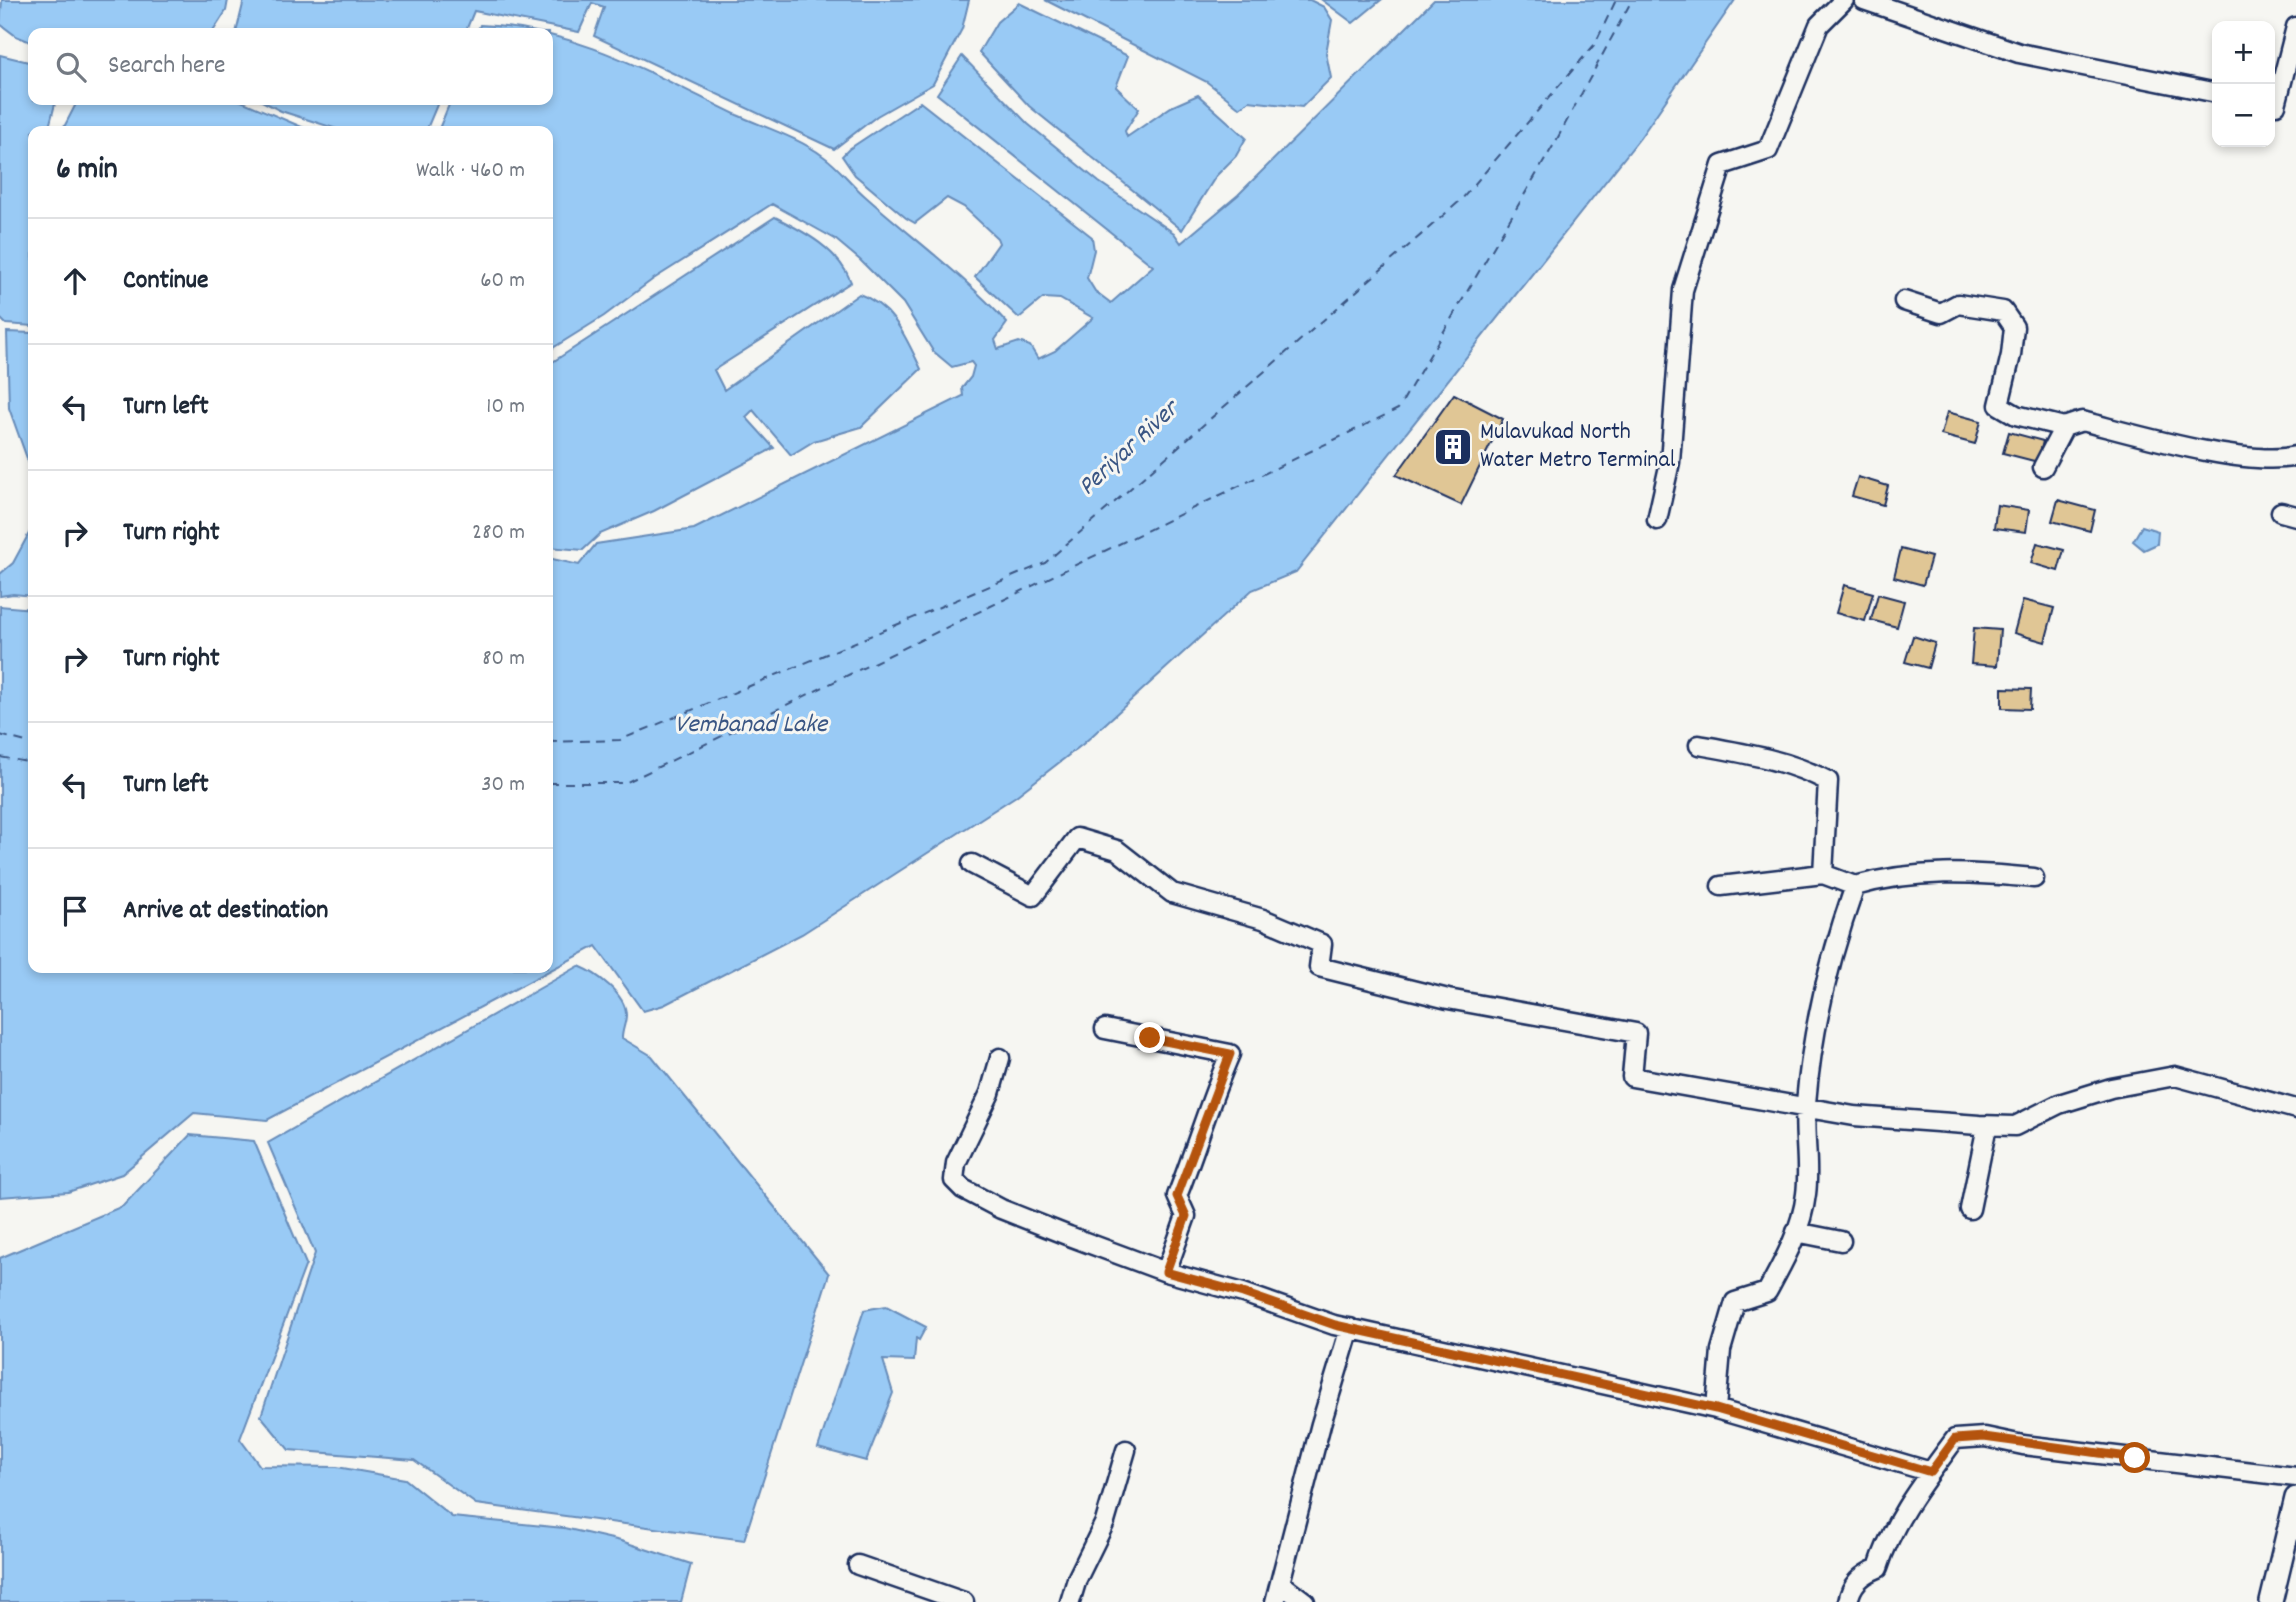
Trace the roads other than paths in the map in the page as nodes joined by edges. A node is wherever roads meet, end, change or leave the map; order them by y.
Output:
1 (1844, 0) edge
2 (1864, 0) edge
3 (2296, 27) edge
4 (2212, 92) edge
5 (2275, 105) edge
6 (1904, 301) dead end
7 (2064, 427) junction
8 (2296, 456) edge
9 (2043, 467) dead end
10 (1657, 520) dead end
11 (1699, 745) dead end
12 (972, 864) dead end
13 (1823, 874) junction
14 (2034, 878) dead end
15 (1721, 886) dead end
16 (1855, 886) junction
17 (1105, 1028) dead end
18 (1000, 1058) dead end
19 (1805, 1107) junction
20 (2296, 1109) edge
21 (1987, 1126) junction
22 (1970, 1209) dead end
23 (1796, 1232) junction
24 (1841, 1241) dead end
25 (1166, 1272) junction
26 (1350, 1328) junction
27 (1716, 1409) junction
28 (1126, 1450) dead end
29 (1931, 1472) junction
30 (2296, 1477) edge
31 (2296, 1498) edge
32 (858, 1566) dead end
33 (1280, 1583) junction
34 (964, 1602) edge
35 (1070, 1602) edge
36 (1275, 1602) edge
37 (1305, 1602) edge
38 (1848, 1602) edge
39 (2270, 1602) edge

1 - 10 street
2 - 4 street
3 - 5 street
6 - 7 street
7 - 8 street
7 - 9 street
11 - 13 street
12 - 19 street
13 - 15 street
13 - 16 street
14 - 16 street
16 - 19 street
17 - 25 street
18 - 25 street
19 - 21 street
19 - 23 street
20 - 21 street
21 - 22 street
23 - 24 street
23 - 27 street
25 - 26 street
26 - 27 street
26 - 33 street
27 - 29 street
28 - 35 street
29 - 30 street
29 - 38 street
31 - 39 street
32 - 34 street
33 - 36 street
33 - 37 street

